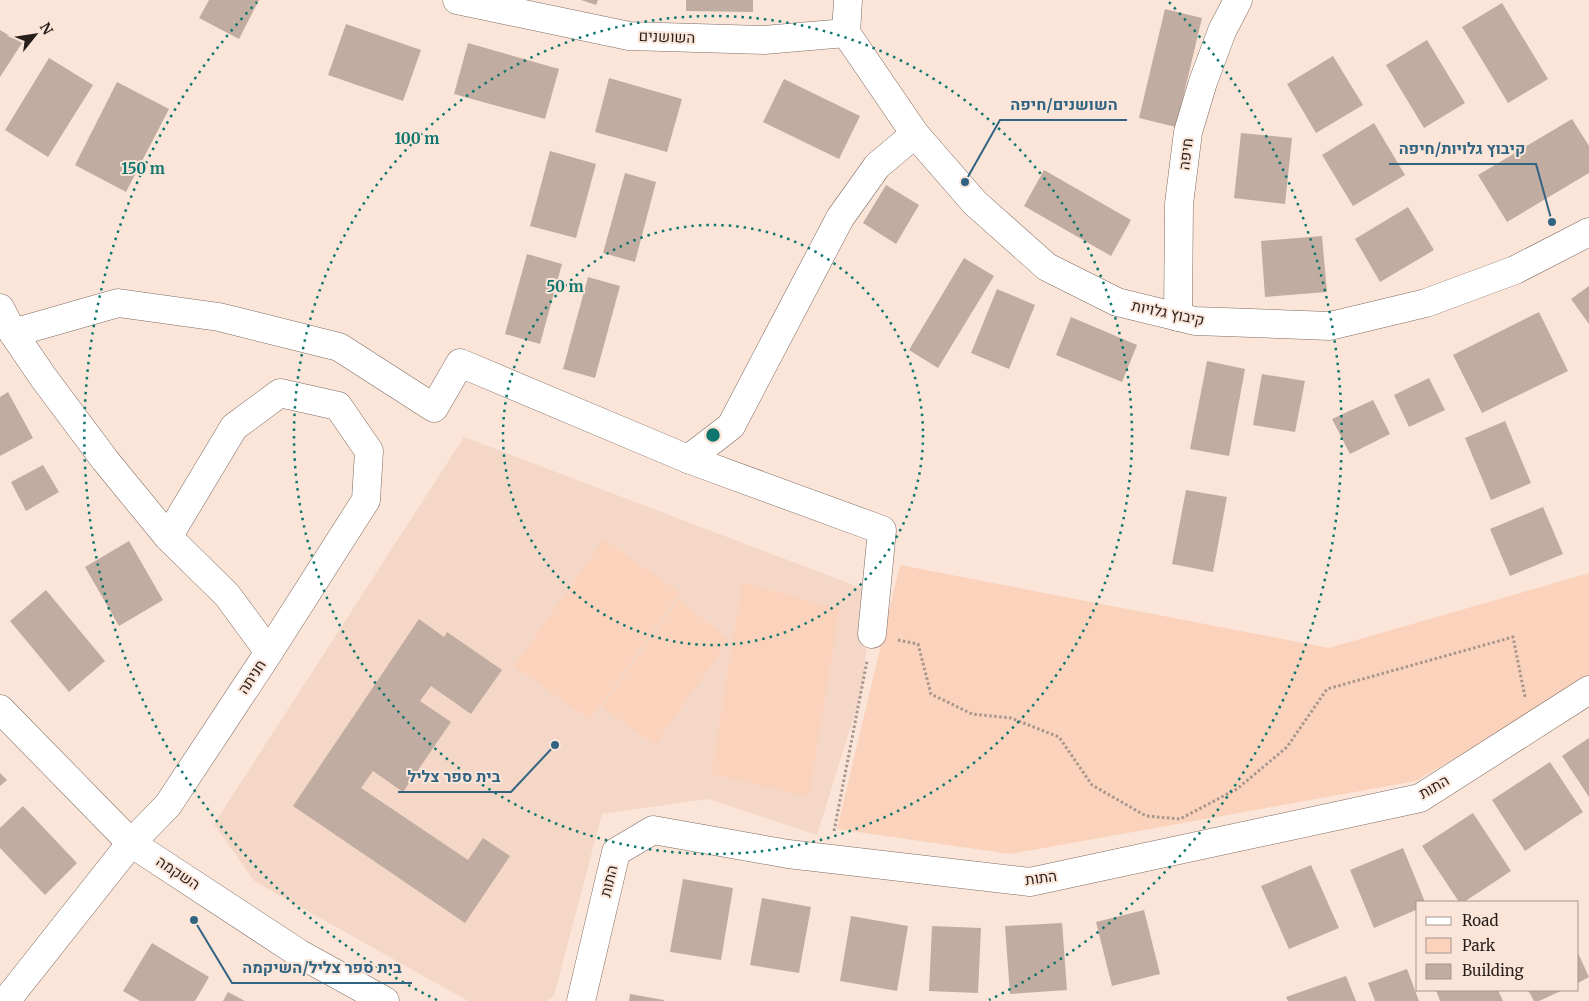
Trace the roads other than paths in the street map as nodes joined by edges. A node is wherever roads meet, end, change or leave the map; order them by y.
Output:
1 (457, 0) edge
2 (848, 0) edge
3 (1238, 0) edge
4 (846, 33) junction
5 (915, 134) junction
6 (1589, 232) edge
7 (0, 308) edge
8 (1178, 317) junction
9 (13, 333) junction
10 (688, 459) junction
11 (168, 537) junction
12 (872, 634) road end
13 (269, 652) junction
14 (1589, 690) edge
15 (0, 708) edge
16 (131, 842) junction
17 (6, 1001) edge
18 (385, 1001) edge
19 (581, 1001) edge

1 - 4 street, השושנים
2 - 4 street
3 - 8 street, חיפה
4 - 5 street, קיבוץ גלויות
5 - 8 street, קיבוץ גלויות
5 - 10 street
6 - 8 street, קיבוץ גלויות
7 - 9 street, חניתה
9 - 10 street
9 - 11 street, חניתה
10 - 12 street
11 - 13 street, חניתה
11 - 13 street
13 - 16 street, חניתה
14 - 19 street, התות
15 - 16 street, השקמה
16 - 17 street, חניתה
16 - 18 street, השקמה

